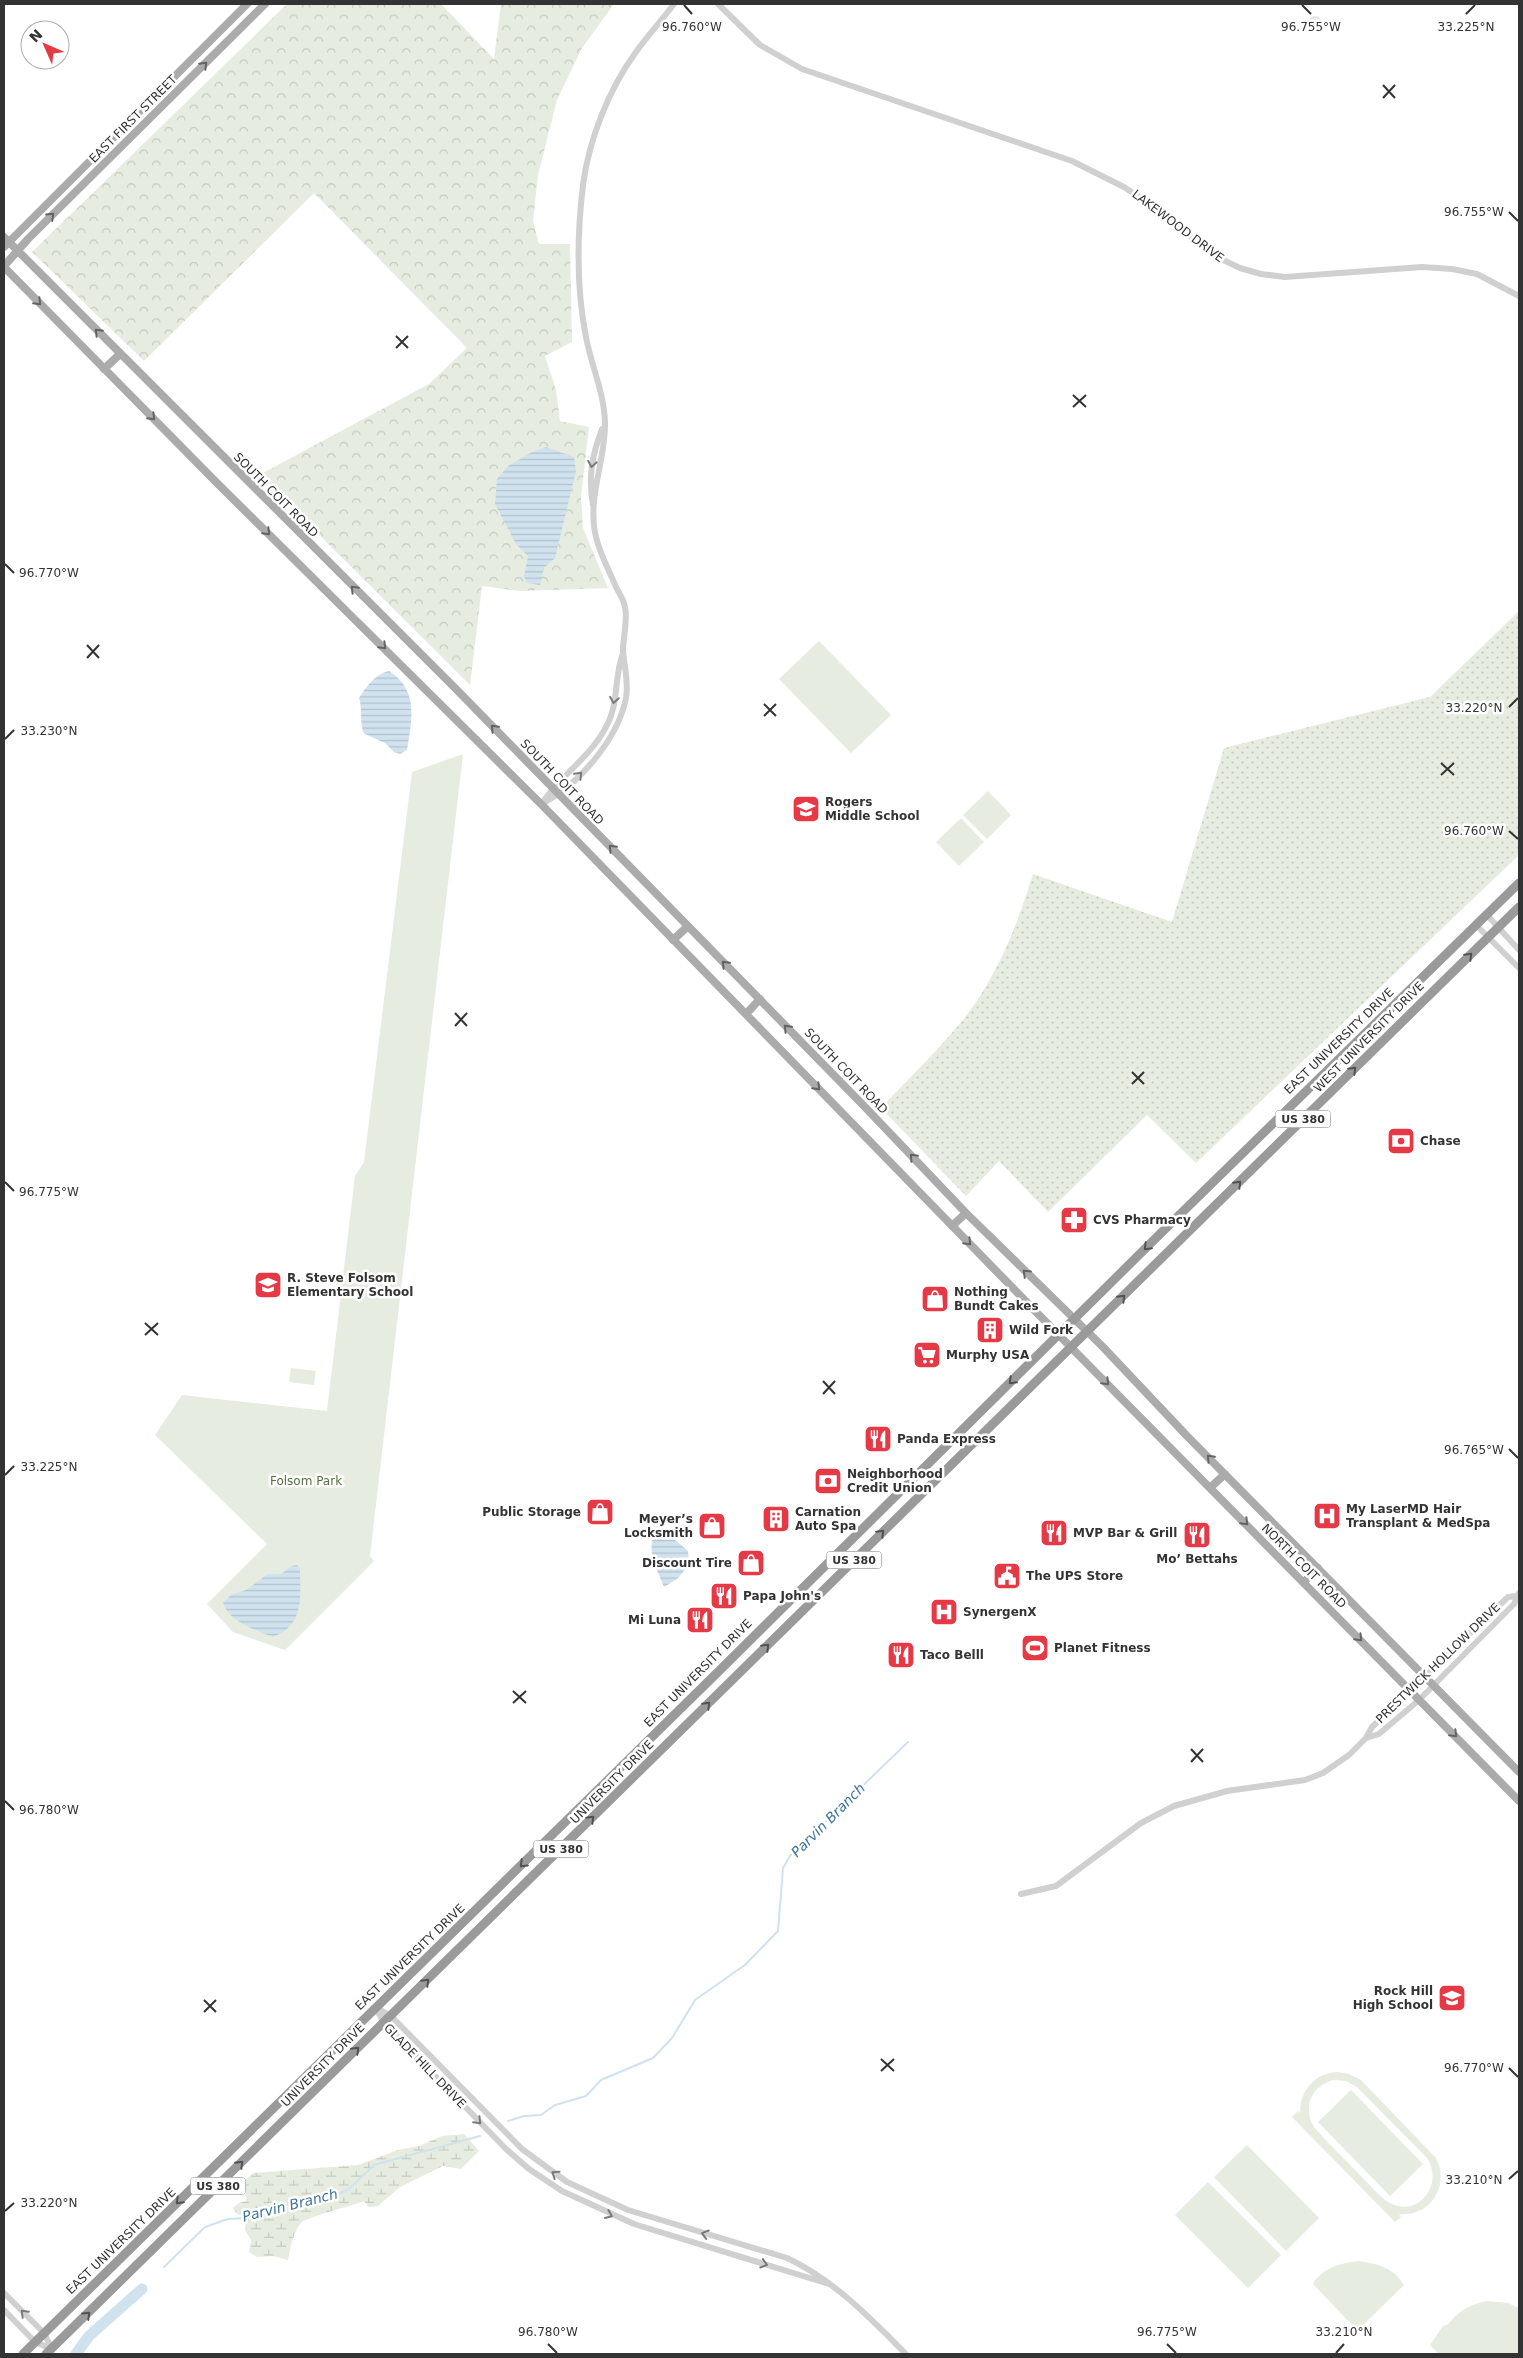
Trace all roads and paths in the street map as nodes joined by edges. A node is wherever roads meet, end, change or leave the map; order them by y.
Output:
1 (247, 4) edge
2 (265, 4) edge
3 (678, 4) edge
4 (712, 4) edge
5 (672, 6) edge
6 (719, 6) edge
7 (5, 242) edge
8 (18, 252) junction
9 (4, 266) edge
10 (1519, 296) edge
11 (120, 354) junction
12 (104, 368) junction
13 (623, 652) junction
14 (593, 747) junction
15 (600, 753) junction
16 (552, 788) junction
17 (560, 795) junction
18 (542, 804) junction
19 (1519, 883) edge
20 (1519, 907) edge
21 (1487, 915) junction
22 (1476, 925) junction
23 (688, 926) junction
24 (1499, 927) junction
25 (1488, 937) junction
26 (673, 940) junction
27 (1519, 950) edge
28 (1519, 968) edge
29 (760, 999) junction
30 (746, 1014) junction
31 (966, 1213) junction
32 (952, 1226) junction
33 (1074, 1319) junction
34 (1087, 1332) junction
35 (1059, 1334) junction
36 (1072, 1347) junction
37 (1225, 1474) junction
38 (1211, 1487) junction
39 (1318, 1568) junction
40 (1304, 1582) junction
41 (1518, 1594) edge
42 (1424, 1676) junction
43 (1434, 1686) junction
44 (1410, 1690) junction
45 (1419, 1700) junction
46 (1366, 1738) junction
47 (1519, 1772) edge
48 (1519, 1801) edge
49 (1021, 1894) dead end
50 (376, 2008) junction
51 (391, 2016) junction
52 (384, 2023) junction
53 (830, 2285) junction
54 (4, 2293) edge
55 (4, 2310) edge
56 (44, 2333) junction
57 (35, 2342) junction
58 (49, 2352) edge
59 (22, 2354) edge
60 (906, 2354) edge

1 - 7 main road, EAST FIRST STREET
8 -> 2 main road, EAST FIRST STREET
3 - 5 street
4 - 6 street, LAKEWOOD DRIVE
5 - 13 street
6 - 10 street, LAKEWOOD DRIVE
7 - 8 main road, SOUTH COIT ROAD
8 - 9 main road, EAST FIRST STREET
11 -> 8 main road, SOUTH COIT ROAD
9 -> 12 main road
11 - 12 main road
16 -> 11 main road, SOUTH COIT ROAD
12 -> 18 main road
13 -> 14 street
13 - 15 street
14 - 15 street
14 - 16 street
17 -> 15 street
16 - 17 main road, SOUTH COIT ROAD
16 - 18 street
17 - 18 street
23 -> 17 main road, SOUTH COIT ROAD
18 - 26 main road
19 - 21 highway, EAST UNIVERSITY DRIVE / US 380
20 - 24 highway, WEST UNIVERSITY DRIVE / US 380
21 - 22 highway, EAST UNIVERSITY DRIVE / US 380
21 - 24 street
22 - 25 street
22 -> 33 highway, EAST UNIVERSITY DRIVE / US 380
23 - 26 main road
29 -> 23 main road, SOUTH COIT ROAD
24 - 25 highway, WEST UNIVERSITY DRIVE / US 380
24 - 27 street
25 - 28 street
34 -> 25 highway, WEST UNIVERSITY DRIVE / US 380
26 - 30 main road
29 - 30 main road
31 -> 29 main road, SOUTH COIT ROAD
30 -> 32 main road
31 - 32 main road
33 -> 31 main road, SOUTH COIT ROAD
32 -> 35 main road
33 - 34 main road, SOUTH COIT ROAD
33 - 35 highway, EAST UNIVERSITY DRIVE / US 380
34 - 36 highway, UNIVERSITY DRIVE / US 380
37 -> 34 main road, NORTH COIT ROAD
35 - 36 main road
35 -> 50 highway, EAST UNIVERSITY DRIVE / US 380
36 -> 38 main road, NORTH COIT ROAD
51 -> 36 highway, UNIVERSITY DRIVE / US 380
37 - 38 main road
37 - 39 main road, NORTH COIT ROAD
38 -> 40 main road, NORTH COIT ROAD
39 - 40 main road
39 - 42 main road, NORTH COIT ROAD
40 -> 44 main road, NORTH COIT ROAD
41 - 42 street, PRESTWICK HOLLOW DRIVE
41 - 43 street, PRESTWICK HOLLOW DRIVE
42 - 43 main road, NORTH COIT ROAD
42 - 44 street, PRESTWICK HOLLOW DRIVE
43 - 45 street, PRESTWICK HOLLOW DRIVE
43 - 47 main road, NORTH COIT ROAD
44 - 45 main road, NORTH COIT ROAD
44 - 46 street, PRESTWICK HOLLOW DRIVE
45 - 46 street, PRESTWICK HOLLOW DRIVE
45 -> 48 main road, NORTH COIT ROAD
46 - 49 street, PRESTWICK HOLLOW DRIVE
50 - 51 street, GLADE HILL DRIVE
50 - 52 street, GLADE HILL DRIVE
50 -> 56 highway, EAST UNIVERSITY DRIVE / US 380
51 - 52 highway, UNIVERSITY DRIVE / US 380
53 -> 51 street, GLADE HILL DRIVE
52 -> 53 street, GLADE HILL DRIVE
58 -> 52 highway, UNIVERSITY DRIVE / US 380
53 - 60 street, GLADE HILL DRIVE
56 -> 54 street
55 - 57 street
56 - 57 highway, EAST UNIVERSITY DRIVE / US 380
56 - 58 street
57 - 58 street
57 - 59 highway, EAST UNIVERSITY DRIVE / US 380

